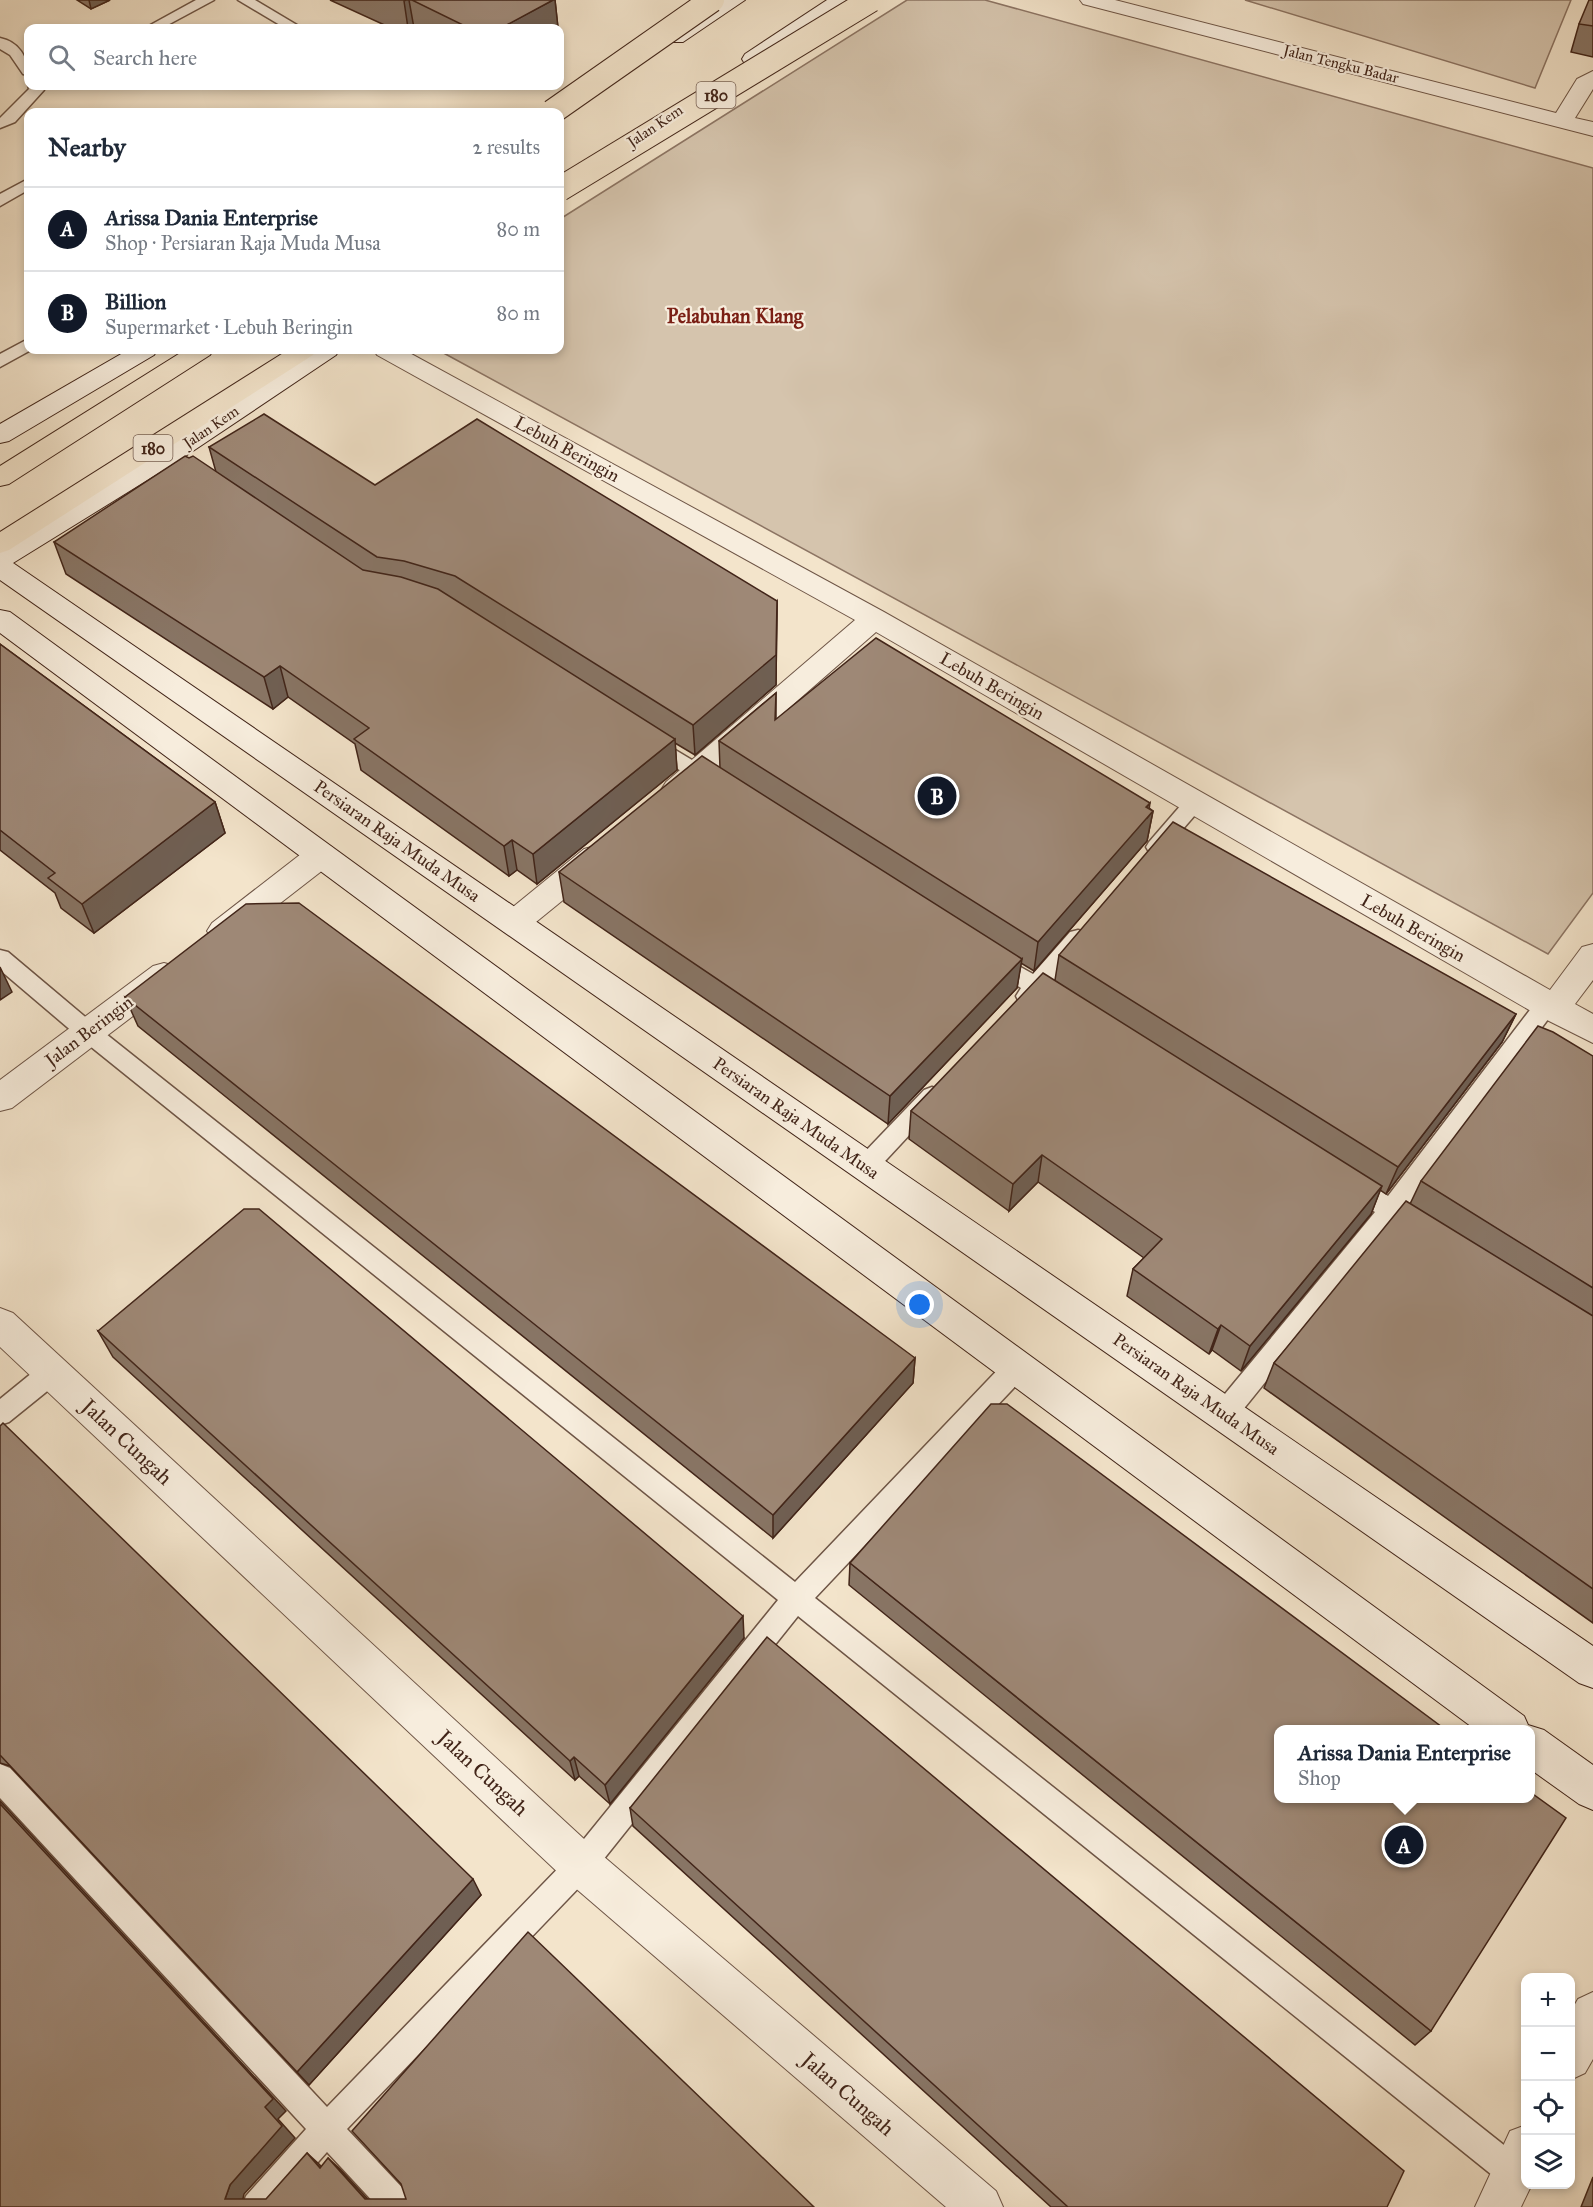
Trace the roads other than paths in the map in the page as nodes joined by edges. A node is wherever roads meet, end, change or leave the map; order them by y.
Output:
1 (207, 0) edge
2 (245, 0) edge
3 (712, 0) edge
4 (735, 0) edge
5 (841, 0) edge
6 (869, 0) edge
7 (1090, 0) edge
8 (816, 18) junction
9 (160, 24) edge
10 (288, 24) edge
11 (0, 42) edge
12 (24, 65) edge
13 (1593, 78) edge
14 (37, 90) edge
15 (554, 108) edge
16 (558, 108) edge
17 (1562, 121) junction
18 (0, 123) edge
19 (1593, 129) edge
20 (24, 186) edge
21 (564, 187) edge
22 (564, 188) edge
23 (0, 201) edge
24 (24, 347) edge
25 (138, 354) edge
26 (195, 354) edge
27 (298, 354) edge
28 (322, 354) edge
29 (393, 354) edge
30 (0, 362) edge
31 (62, 398) junction
32 (0, 418) edge
33 (0, 435) edge
34 (0, 478) edge
35 (0, 544) edge
36 (0, 559) edge
37 (0, 567) edge
38 (874, 619) junction
39 (0, 620) edge
40 (639, 734) edge
41 (698, 772) junction
42 (728, 791) edge
43 (1195, 802) junction
44 (652, 810) edge
45 (615, 840) edge
46 (321, 855) junction
47 (1142, 864) edge
48 (514, 923) junction
49 (1089, 925) edge
50 (976, 949) edge
51 (1593, 956) edge
52 (0, 958) edge
53 (1036, 987) junction
54 (1550, 1006) junction
55 (1012, 1012) edge
56 (1077, 1012) edge
57 (1593, 1030) edge
58 (88, 1032) junction
59 (947, 1080) edge
60 (0, 1098) edge
61 (866, 1166) junction
62 (1330, 1172) edge
63 (1391, 1210) junction
64 (1439, 1241) edge
65 (0, 1324) edge
66 (1017, 1367) junction
67 (52, 1372) junction
68 (0, 1414) edge
69 (1224, 1414) junction
70 (796, 1599) junction
71 (1593, 1669) edge
72 (1503, 1725) edge
73 (1535, 1748) edge
74 (0, 1778) edge
75 (1593, 1790) edge
76 (581, 1865) junction
77 (1593, 2014) edge
78 (1575, 2048) edge
79 (326, 2130) junction
80 (1512, 2175) edge
81 (257, 2207) edge
82 (399, 2207) edge
83 (980, 2207) edge

1 - 9 lane
2 - 10 lane
3 - 16 main road, bridge
4 - 15 main road
5 - 8 main road, Jalan Kem
6 - 8 main road
6 - 22 main road, 180, bridge
7 - 17 main road, Jalan Tengku Badar
8 - 21 main road, Jalan Kem
11 - 12 lane
13 - 17 main road
14 - 18 lane
17 - 19 main road, Jalan Tengku Badar
20 - 23 lane
24 - 30 lane
25 - 31 main road
26 - 34 main road
27 - 35 main road, 180
28 - 36 main road, Jalan Kem
29 - 38 main road, Lebuh Beringin
31 - 32 main road
31 - 33 main road
37 - 48 main road, Persiaran Raja Muda Musa
38 - 41 main road
38 - 43 main road, Lebuh Beringin
39 - 46 main road
40 - 41 lane
41 - 42 lane
41 - 44 main road
43 - 47 lane
43 - 54 main road, Lebuh Beringin
45 - 48 main road
46 - 58 main road, Jalan Beringin
46 - 66 main road
48 - 61 main road, Persiaran Raja Muda Musa
49 - 53 lane
50 - 53 lane
51 - 54 main road
52 - 58 lane
53 - 55 lane
53 - 56 lane
54 - 57 main road, Lebuh Beringin
54 - 63 lane
58 - 60 main road, Jalan Beringin
58 - 70 lane
59 - 61 lane
61 - 69 main road, Persiaran Raja Muda Musa
62 - 63 lane
63 - 64 lane
63 - 69 lane
65 - 67 main road, Jalan Cungah
66 - 70 lane
66 - 72 main road
67 - 68 lane
67 - 76 main road, Jalan Cungah
69 - 71 main road, Persiaran Raja Muda Musa
70 - 76 lane
70 - 80 lane
73 - 75 main road
74 - 79 lane
76 - 79 lane
76 - 83 main road, Jalan Cungah
77 - 78 main road
79 - 81 lane
79 - 82 lane

